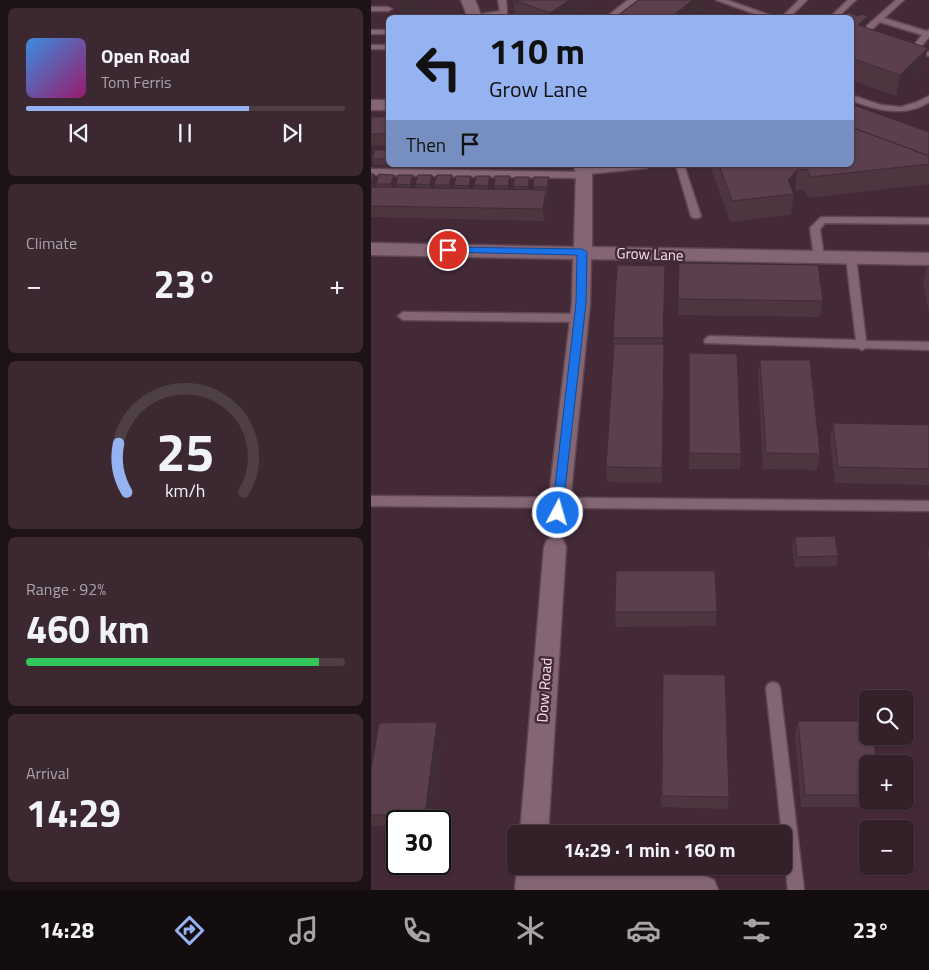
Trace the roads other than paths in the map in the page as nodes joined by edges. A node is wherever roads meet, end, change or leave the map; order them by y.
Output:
1 (468, 0) edge
2 (502, 0) edge
3 (633, 0) edge
4 (721, 0) edge
5 (852, 0) edge
6 (900, 0) edge
7 (800, 1) edge
8 (371, 9) edge
9 (388, 9) dead end
10 (474, 15) edge
11 (487, 15) edge
12 (612, 15) edge
13 (766, 15) edge
14 (786, 15) edge
15 (835, 15) edge
16 (879, 19) junction
17 (854, 29) edge
18 (371, 32) edge
19 (386, 32) edge
20 (928, 33) edge
21 (371, 47) edge
22 (386, 47) edge
23 (929, 54) edge
24 (854, 98) edge
25 (929, 98) edge
26 (371, 104) edge
27 (386, 105) edge
28 (626, 167) edge
29 (681, 167) edge
30 (583, 171) edge
31 (371, 172) edge
32 (695, 216) dead end
33 (929, 221) edge
34 (371, 249) edge
35 (582, 252) junction
36 (819, 257) junction
37 (851, 258) junction
38 (929, 259) edge
39 (403, 316) dead end
40 (579, 318) junction
41 (709, 340) dead end
42 (862, 346) junction
43 (929, 346) edge
44 (371, 501) edge
45 (929, 506) edge
46 (558, 508) junction
47 (555, 547) dead end
48 (773, 688) dead end
49 (534, 825) edge
50 (530, 881) edge
51 (705, 890) edge
52 (796, 890) edge

1 - 10 street
2 - 11 lane
3 - 12 lane
4 - 13 lane
5 - 15 lane
6 - 16 lane
7 - 14 lane
8 - 9 lane
16 - 17 lane
16 - 20 lane
18 - 19 lane
20 - 23 lane
21 - 22 lane
24 - 25 lane
26 - 27 street
28 - 30 lane
29 - 32 lane
30 - 31 lane
30 - 35 street
33 - 36 lane
34 - 35 street, Grow Lane
35 - 36 street, Grow Lane
35 - 40 street
36 - 37 street, Grow Lane
37 - 38 street, Grow Lane
37 - 42 lane
39 - 40 lane
40 - 46 street
41 - 42 lane
42 - 43 lane
44 - 46 lane
45 - 46 lane
47 - 49 street, Dow Road
48 - 52 lane
50 - 51 street

